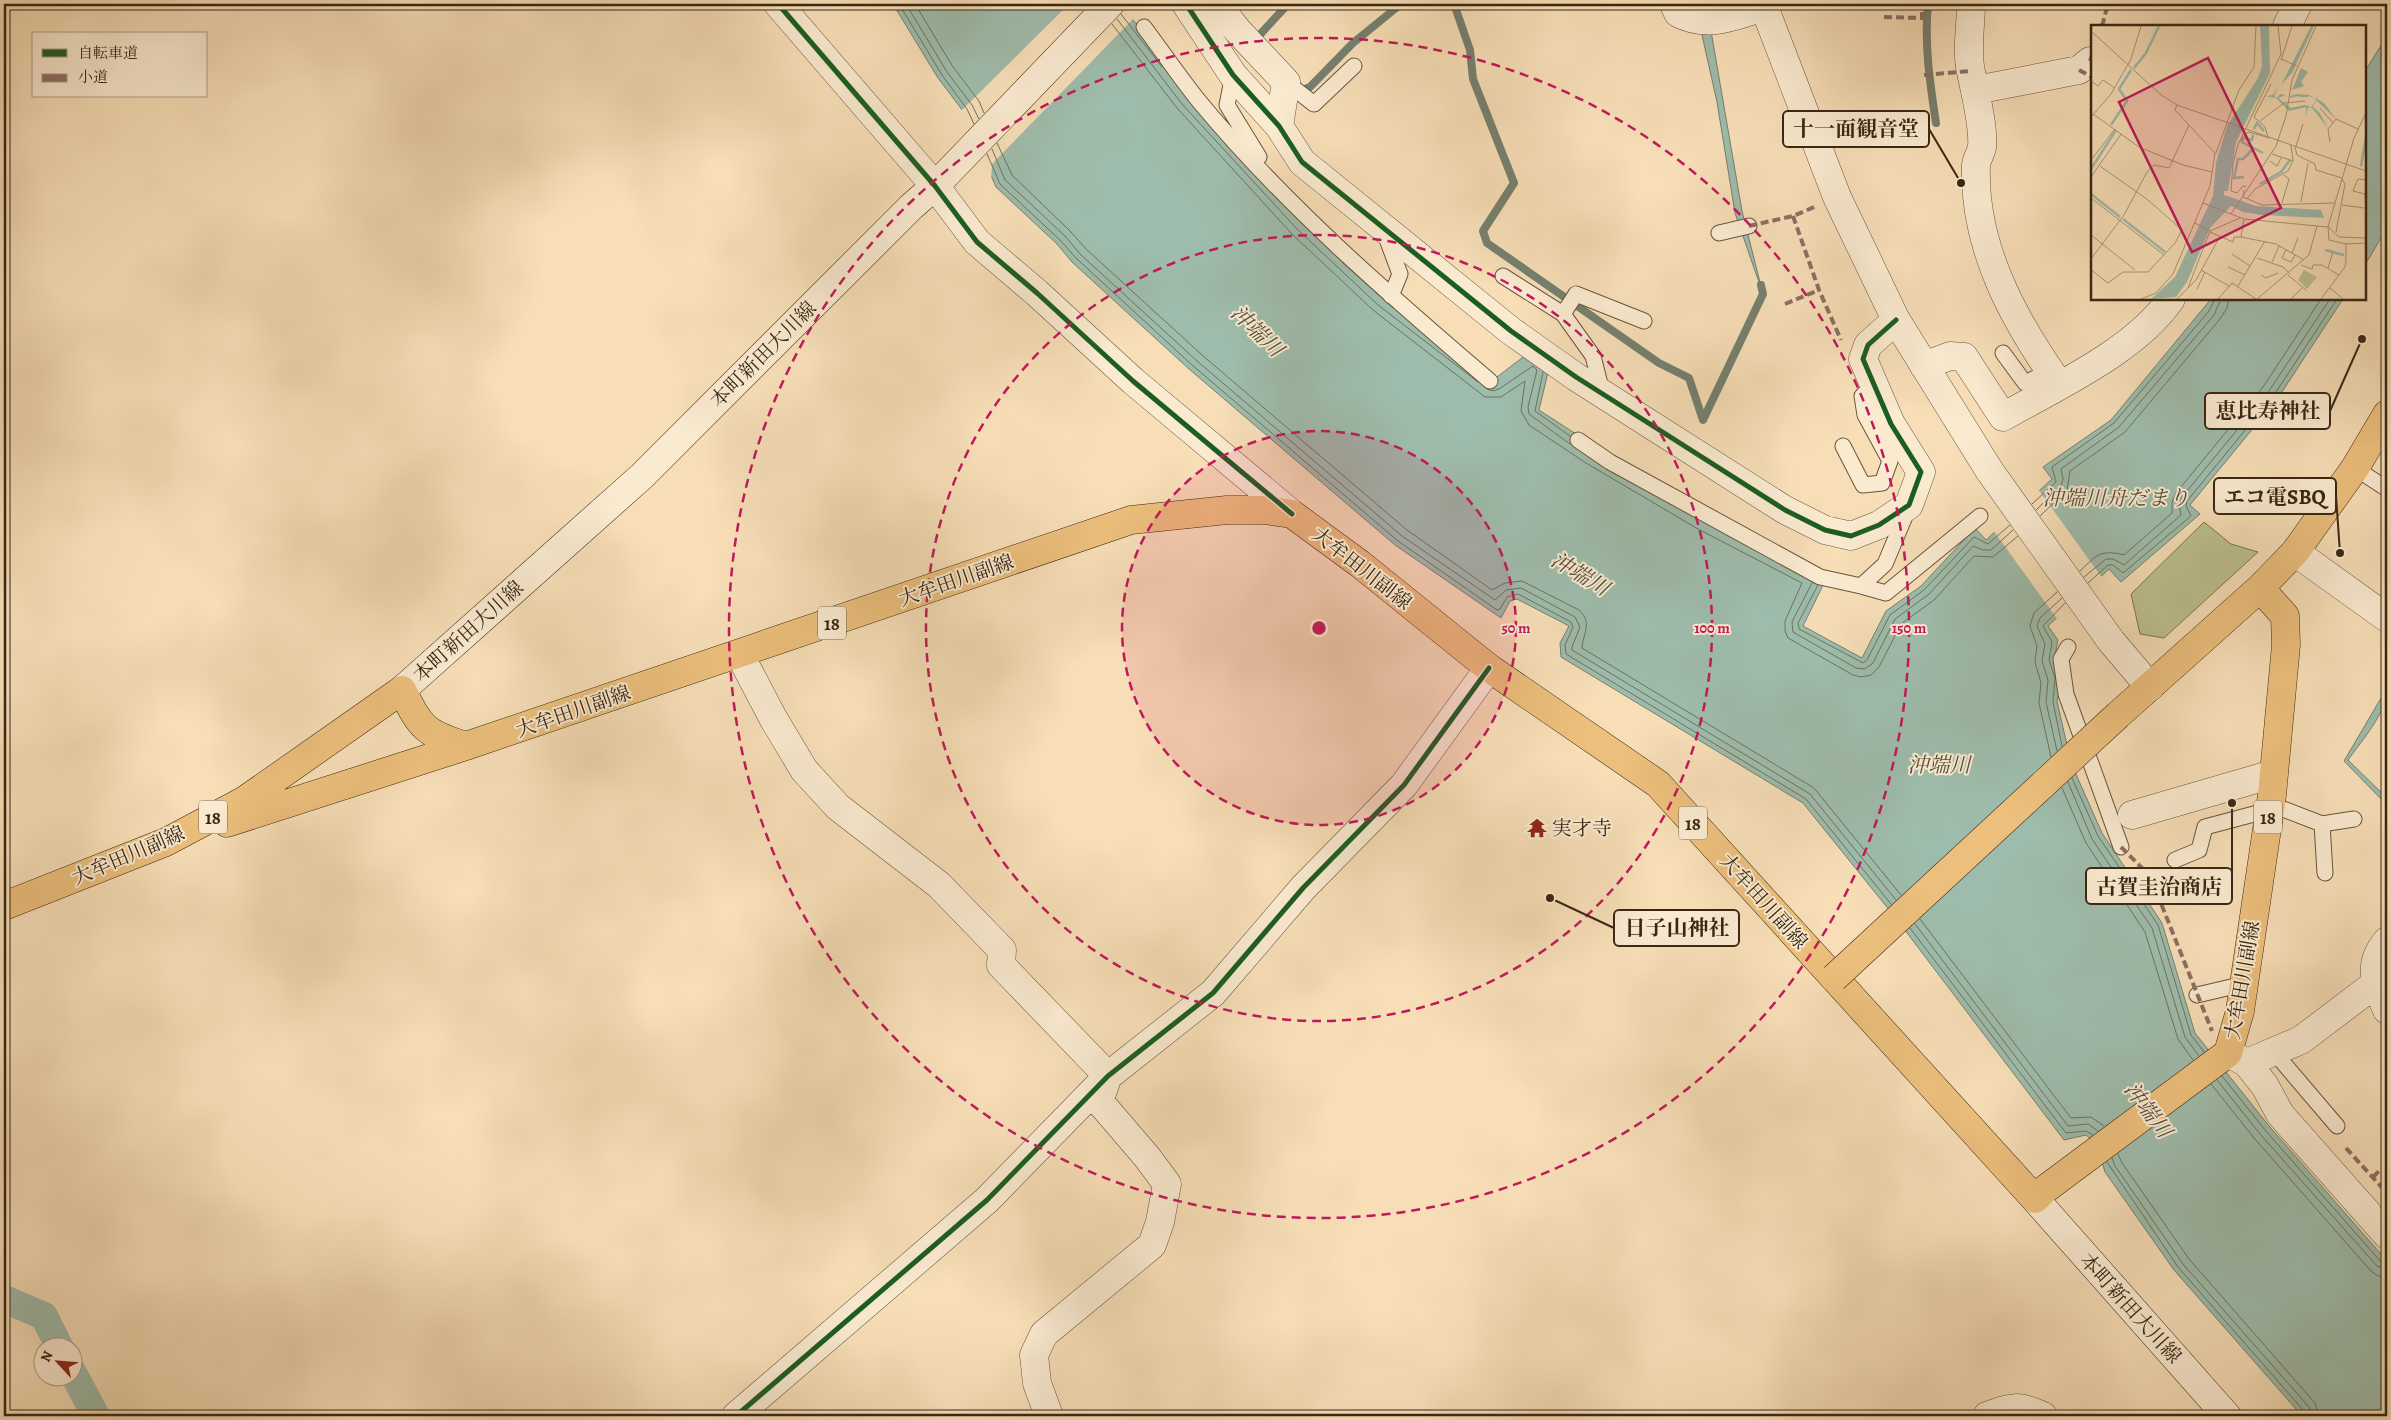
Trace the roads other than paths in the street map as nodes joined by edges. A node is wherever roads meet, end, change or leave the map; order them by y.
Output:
1 (778, 4) edge
2 (1110, 4) edge
3 (1186, 4) edge
4 (1217, 4) edge
5 (1674, 4) edge
6 (1971, 4) edge
7 (2298, 4) edge
8 (1764, 5) edge
9 (2288, 25) edge
10 (1144, 26) dead end
11 (2090, 61) dead end
12 (1354, 66) dead end
13 (1233, 75) junction
14 (1286, 82) junction
15 (1976, 90) junction
16 (1279, 126) junction
17 (941, 179) junction
18 (1278, 188) junction
19 (1749, 226) dead end
20 (1383, 228) junction
21 (1719, 233) dead end
22 (1503, 276) dead end
23 (1390, 296) junction
24 (2170, 300) edge
25 (1563, 314) junction
26 (1896, 320) junction
27 (1644, 321) dead end
28 (2003, 353) dead end
29 (1924, 366) junction
30 (2054, 377) junction
31 (1490, 381) dead end
32 (1874, 384) junction
33 (1602, 394) junction
34 (2387, 414) edge
35 (1578, 440) dead end
36 (1843, 446) dead end
37 (2355, 468) junction
38 (2387, 489) edge
39 (1910, 505) junction
40 (1292, 514) junction
41 (1980, 516) dead end
42 (2295, 552) junction
43 (1861, 586) junction
44 (2260, 588) junction
45 (2387, 618) edge
46 (2068, 647) dead end
47 (740, 655) junction
48 (1489, 668) junction
49 (2150, 687) junction
50 (402, 690) junction
51 (466, 746) junction
52 (2273, 774) junction
53 (2270, 807) junction
54 (2122, 819) junction
55 (2354, 819) dead end
56 (2322, 824) junction
57 (166, 842) junction
58 (2121, 847) dead end
59 (2175, 860) dead end
60 (2325, 873) dead end
61 (4, 906) edge
62 (2387, 941) edge
63 (1834, 978) junction
64 (2244, 984) junction
65 (2375, 984) junction
66 (2198, 995) dead end
67 (2387, 1010) edge
68 (2274, 1052) junction
69 (2237, 1058) junction
70 (1108, 1076) junction
71 (2337, 1126) dead end
72 (2039, 1194) junction
73 (2387, 1235) edge
74 (736, 1416) edge
75 (1049, 1416) edge
76 (1987, 1416) edge
77 (2043, 1416) edge
78 (2227, 1416) edge

1 - 17 street
2 - 17 street, 本町新田大川線
3 - 13 street
4 - 14 street
5 - 8 street
6 - 15 street
7 - 9 street
8 - 26 street
10 - 18 lane
11 - 15 street
12 - 14 lane
13 - 16 street
13 - 18 lane
14 - 16 street
15 - 30 street
16 - 20 street
17 - 40 street
17 - 50 street, 本町新田大川線
18 - 23 lane
19 - 21 lane
20 - 23 lane
20 - 33 street
22 - 25 lane
23 - 31 lane
24 - 30 street
25 - 27 lane
25 - 33 lane
26 - 29 street
26 - 32 street
28 - 30 lane
29 - 30 street
29 - 49 street
32 - 36 lane
32 - 39 street
33 - 39 street
34 - 37 main road
35 - 43 lane
37 - 38 lane
37 - 42 main road
39 - 43 lane
40 - 47 main road, 大牟田川副線 / 18
40 - 48 main road, 大牟田川副線 / 18
41 - 43 lane
42 - 44 main road
42 - 45 street
44 - 49 main road
44 - 52 main road, 大牟田川副線 / 18
46 - 54 lane
47 - 51 main road, 大牟田川副線 / 18
47 - 70 street
48 - 63 main road, 大牟田川副線 / 18
48 - 70 street
49 - 63 main road, bridge
50 - 51 main road
50 - 57 main road, 大牟田川副線 / 18
51 - 57 main road, 大牟田川副線
52 - 53 main road, 大牟田川副線 / 18
52 - 54 street
53 - 56 lane
53 - 59 lane
53 - 64 main road, 大牟田川副線 / 18
54 - 58 lane
55 - 56 lane
56 - 60 lane
57 - 61 main road, 大牟田川副線 / 18
62 - 65 street
63 - 72 main road, 大牟田川副線 / 18
64 - 66 lane
64 - 69 main road, 大牟田川副線 / 18
65 - 67 street
65 - 68 street
68 - 69 street
68 - 71 lane
69 - 72 main road, 大牟田川副線
69 - 73 street
70 - 74 street
70 - 75 street
72 - 78 street, 本町新田大川線
76 - 77 street

